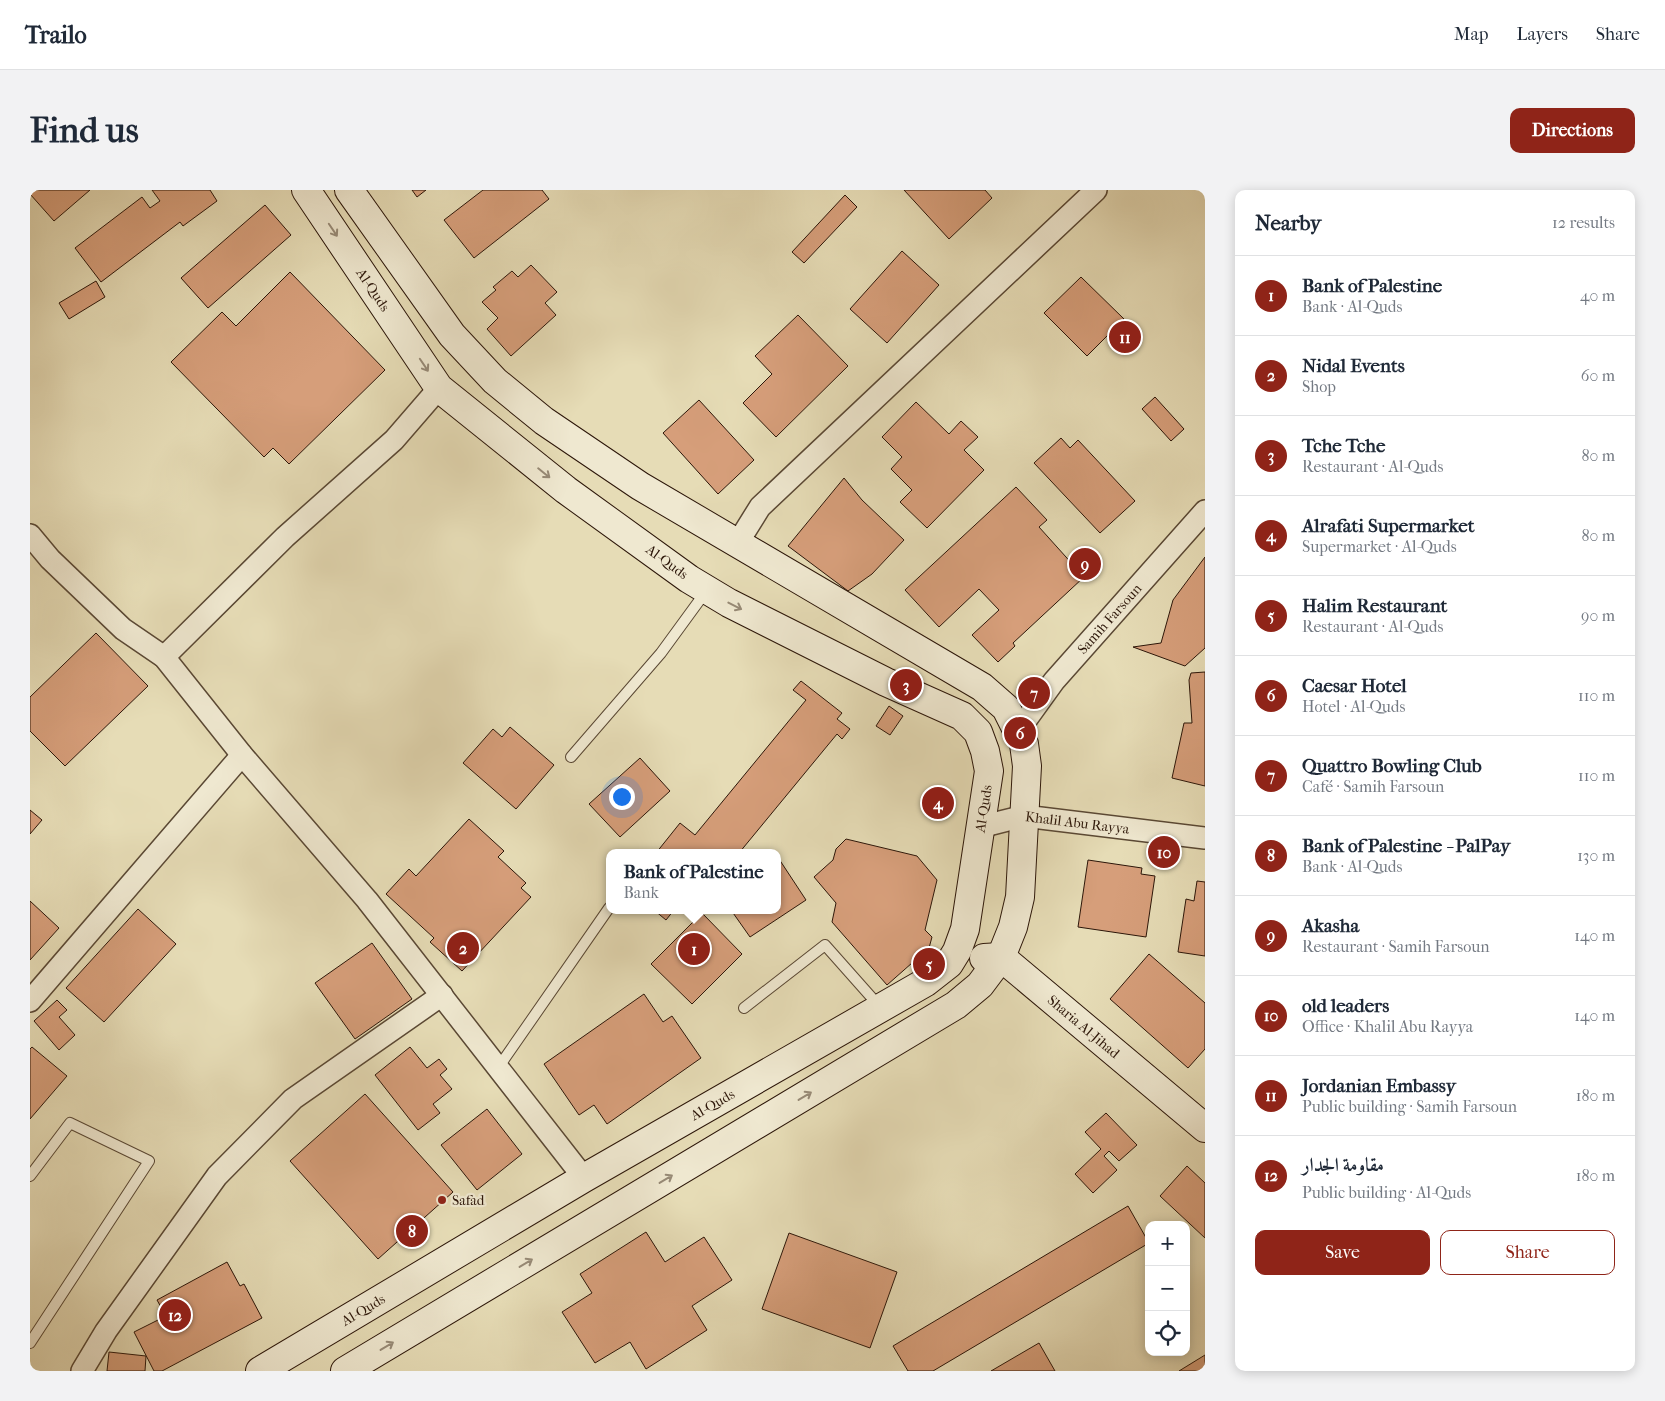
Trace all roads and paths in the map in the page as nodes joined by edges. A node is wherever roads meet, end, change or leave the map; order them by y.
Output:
1 (306, 190) edge
2 (349, 190) edge
3 (1096, 190) edge
4 (439, 388) junction
5 (1205, 511) edge
6 (30, 535) edge
7 (737, 544) junction
8 (707, 590) junction
9 (164, 658) junction
10 (1018, 731) junction
11 (242, 755) junction
12 (571, 757) dead end
13 (1024, 816) junction
14 (980, 827) junction
15 (1205, 838) edge
16 (606, 912) edge
17 (1001, 957) junction
18 (950, 961) junction
19 (442, 995) junction
20 (30, 1001) edge
21 (744, 1008) dead end
22 (880, 1008) junction
23 (498, 1068) junction
24 (1205, 1128) edge
25 (30, 1176) edge
26 (584, 1178) junction
27 (30, 1343) edge
28 (82, 1371) edge
29 (260, 1371) edge
30 (345, 1371) edge

1 -> 4 street, Al-Quds
2 - 7 street
3 - 7 street
4 -> 8 street, Al-Quds
4 - 9 street
5 - 10 street, Samih Farsoun
6 - 9 street
7 - 10 street
8 - 12 lane
8 -> 14 street, Al-Quds
9 - 11 street
10 - 13 street
11 - 19 street
11 - 20 street
13 - 14 street, Khalil Abu Rayya
13 - 15 street, Khalil Abu Rayya
13 - 17 street
14 - 18 street, Al-Quds
16 - 23 lane
17 - 18 street
17 - 24 street, Sharia Al-Jihad
30 -> 17 street
18 - 22 street, Al-Quds
19 - 23 street
19 - 28 street
21 - 22 lane
22 - 26 street, Al-Quds
23 - 26 street
25 - 27 lane
26 - 29 street, Al-Quds

